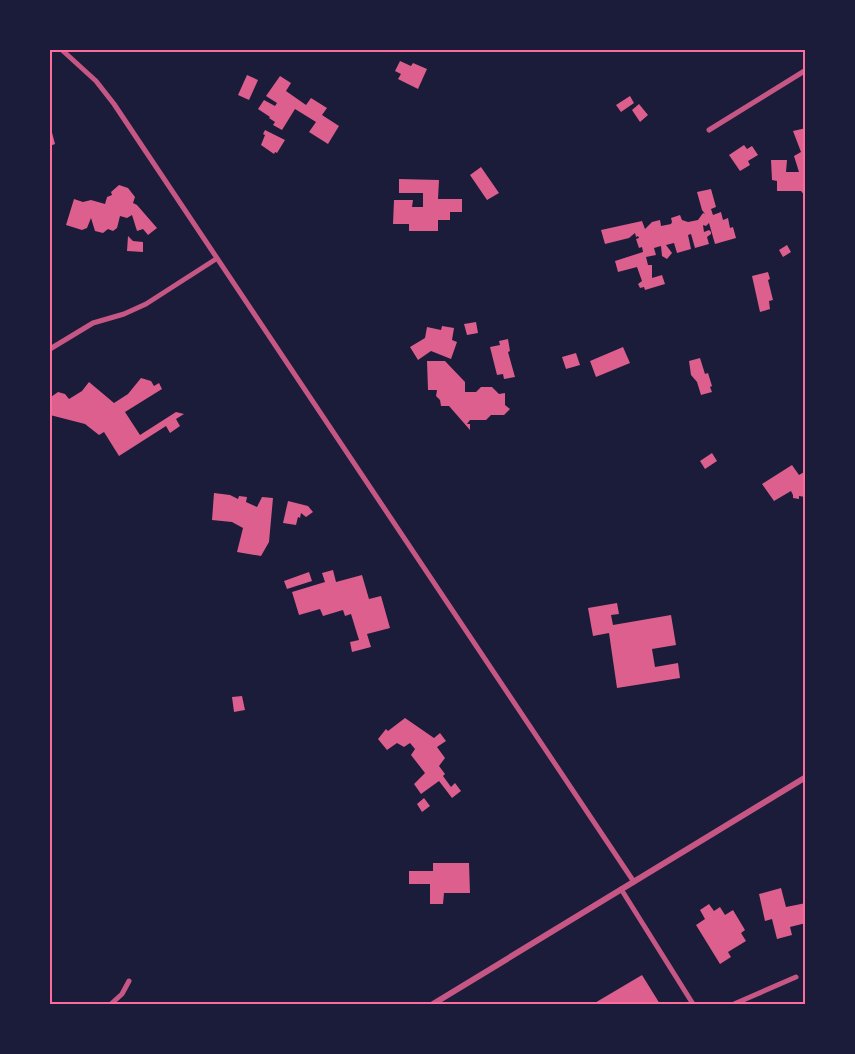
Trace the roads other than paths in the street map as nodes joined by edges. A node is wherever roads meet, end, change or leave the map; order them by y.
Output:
1 (62, 50) edge
2 (806, 70) edge
3 (709, 130) dead end
4 (216, 259) junction
5 (50, 349) edge
6 (806, 777) edge
7 (634, 882) junction
8 (621, 889) junction
9 (796, 977) dead end
10 (129, 981) dead end
11 (111, 1005) edge
12 (433, 1005) edge
13 (693, 1005) edge
14 (734, 1005) edge

1 - 4 street
2 - 3 street
4 - 5 street
4 - 7 street
6 - 7 street
7 - 8 street
8 - 12 street
8 - 13 street
9 - 14 street
10 - 11 street

